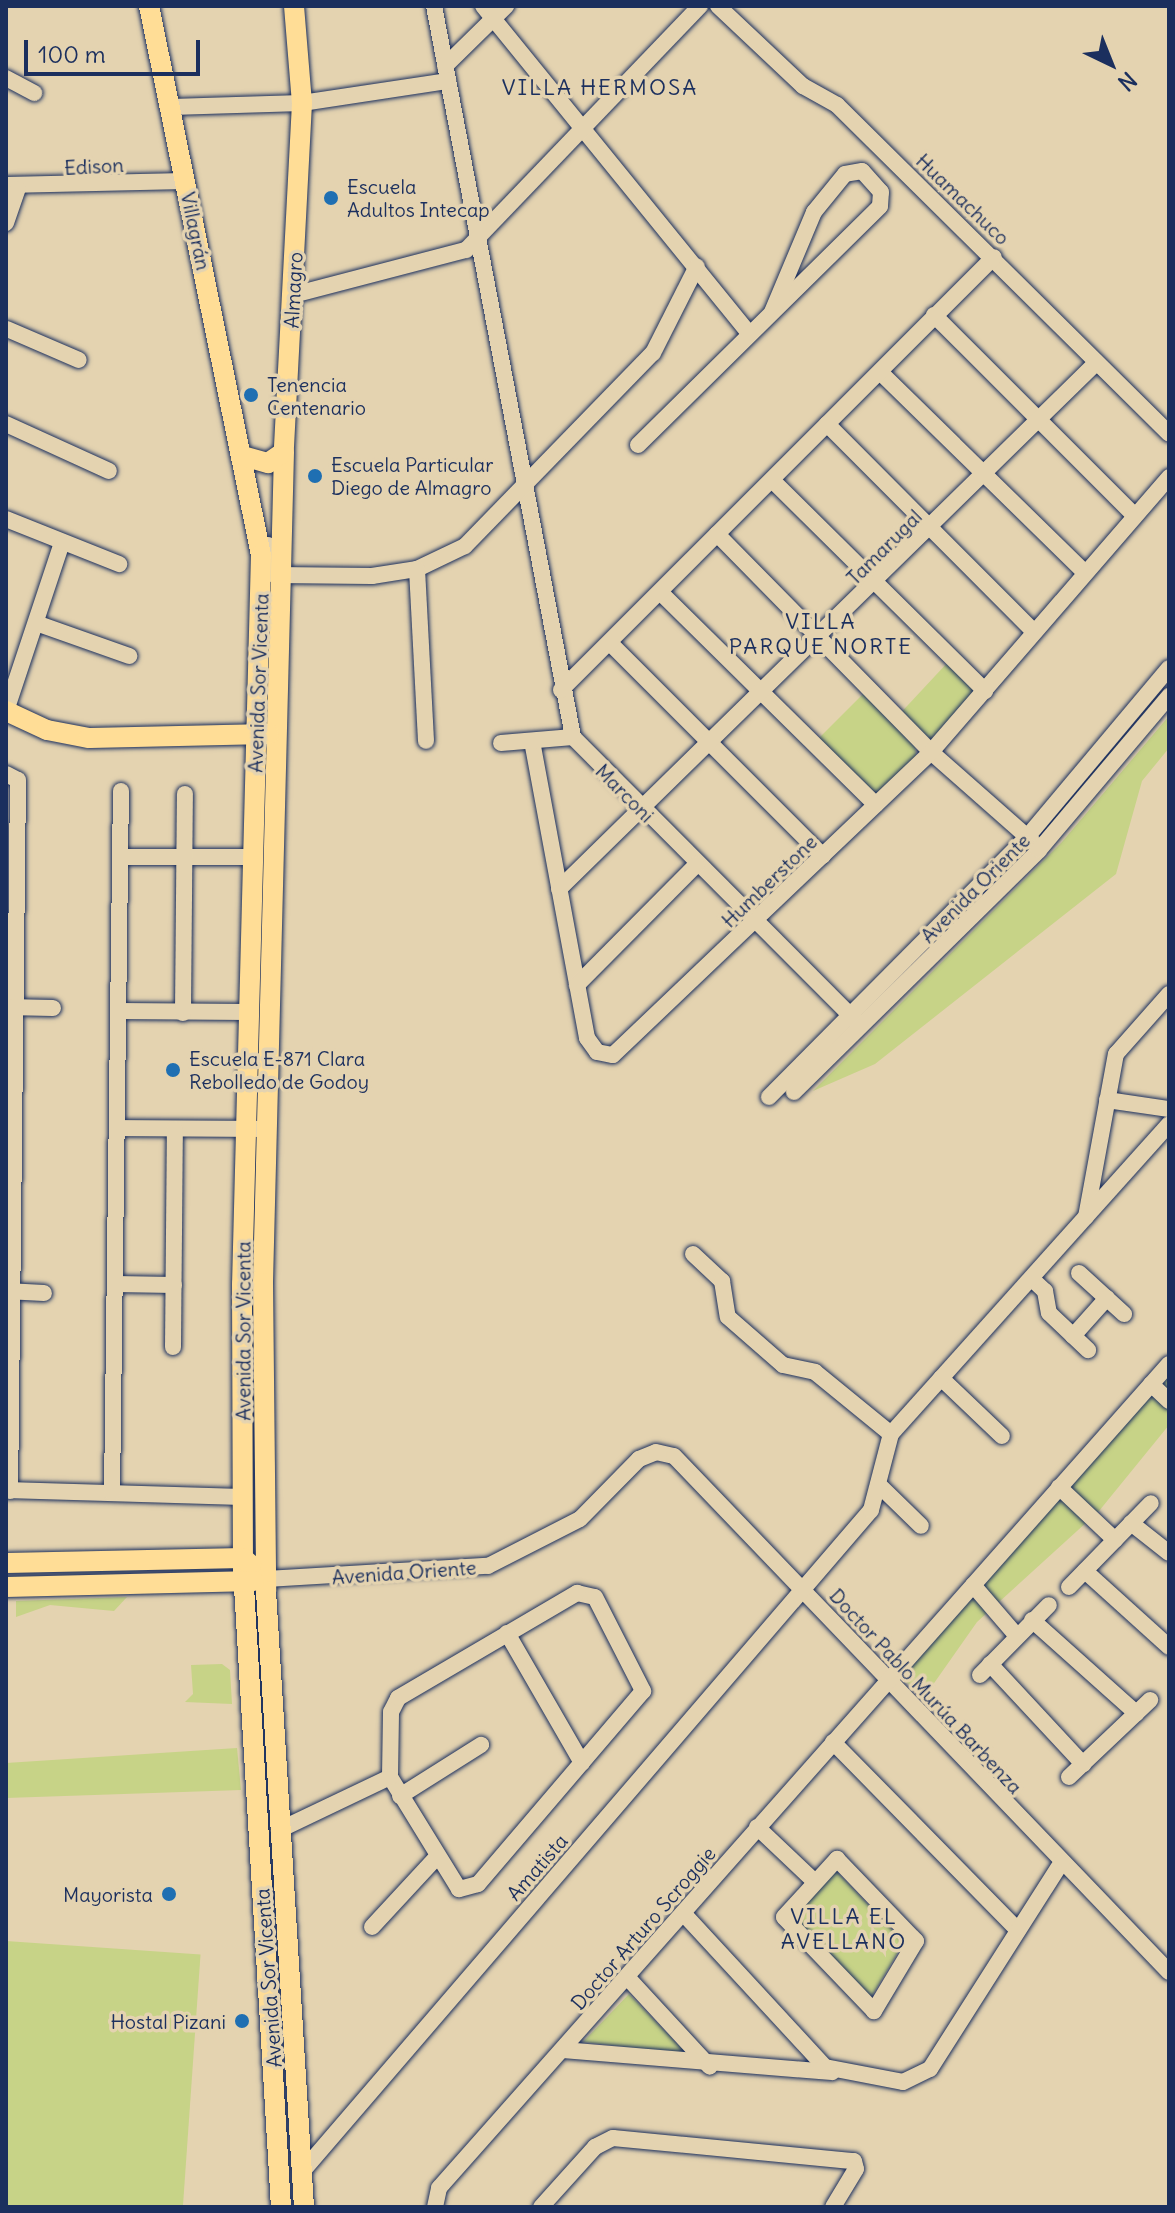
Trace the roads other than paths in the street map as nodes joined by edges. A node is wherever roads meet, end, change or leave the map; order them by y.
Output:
1 (149, 6) edge
2 (294, 6) edge
3 (434, 6) edge
4 (506, 6) edge
5 (700, 6) edge
6 (718, 6) edge
7 (488, 12) edge
8 (446, 74) junction
9 (6, 78) edge
10 (34, 93) dead end
11 (302, 103) junction
12 (171, 107) junction
13 (579, 127) junction
14 (185, 181) junction
15 (12, 187) edge
16 (6, 223) edge
17 (475, 233) junction
18 (994, 257) junction
19 (697, 266) junction
20 (293, 295) junction
21 (772, 312) junction
22 (934, 315) junction
23 (6, 330) edge
24 (750, 334) junction
25 (79, 360) dead end
26 (1096, 363) junction
27 (880, 372) junction
28 (1038, 421) junction
29 (6, 424) edge
30 (827, 424) junction
31 (1169, 434) edge
32 (638, 445) dead end
33 (284, 452) junction
34 (243, 456) junction
35 (109, 471) dead end
36 (985, 474) junction
37 (1169, 477) edge
38 (249, 480) junction
39 (772, 480) junction
40 (284, 481) junction
41 (522, 492) junction
42 (1132, 513) junction
43 (6, 519) edge
44 (930, 529) junction
45 (259, 534) junction
46 (717, 534) junction
47 (62, 543) junction
48 (119, 564) dead end
49 (417, 569) junction
50 (1082, 570) junction
51 (282, 575) junction
52 (875, 584) junction
53 (660, 592) junction
54 (36, 623) junction
55 (1033, 631) junction
56 (818, 641) junction
57 (610, 643) junction
58 (129, 656) dead end
59 (1169, 668) edge
60 (561, 690) junction
61 (761, 691) junction
62 (985, 691) junction
63 (1169, 696) edge
64 (6, 711) edge
65 (277, 733) junction
66 (256, 734) junction
67 (573, 737) junction
68 (426, 741) dead end
69 (532, 741) junction
70 (708, 741) junction
71 (501, 743) dead end
72 (931, 752) junction
73 (12, 777) edge
74 (121, 791) dead end
75 (185, 794) dead end
76 (876, 805) junction
77 (640, 808) junction
78 (1033, 843) junction
79 (823, 856) junction
80 (120, 857) junction
81 (253, 857) junction
82 (184, 858) junction
83 (697, 864) junction
84 (559, 889) junction
85 (756, 922) junction
86 (577, 985) junction
87 (1169, 994) edge
88 (11, 1007) edge
89 (53, 1008) dead end
90 (118, 1011) junction
91 (248, 1012) junction
92 (183, 1013) junction
93 (853, 1016) junction
94 (794, 1092) dead end
95 (769, 1097) dead end
96 (1107, 1100) junction
97 (1169, 1109) edge
98 (1169, 1124) edge
99 (117, 1128) junction
100 (267, 1128) junction
101 (175, 1129) junction
102 (246, 1129) junction
103 (1086, 1218) junction
104 (693, 1254) dead end
105 (1079, 1273) dead end
106 (1032, 1279) junction
107 (115, 1284) junction
108 (174, 1285) junction
109 (9, 1291) edge
110 (44, 1293) dead end
111 (1107, 1298) junction
112 (1124, 1314) dead end
113 (1073, 1336) junction
114 (173, 1347) dead end
115 (1088, 1350) dead end
116 (1169, 1364) edge
117 (941, 1378) junction
118 (1151, 1384) junction
119 (1169, 1401) edge
120 (891, 1434) junction
121 (1002, 1436) dead end
122 (647, 1454) joint
123 (880, 1486) junction
124 (1059, 1487) junction
125 (8, 1490) edge
126 (112, 1493) junction
127 (243, 1497) junction
128 (1151, 1503) dead end
129 (1131, 1523) junction
130 (921, 1526) dead end
131 (1115, 1540) junction
132 (1169, 1553) edge
133 (243, 1558) junction
134 (146, 1560) junction
135 (7, 1564) edge
136 (1085, 1571) junction
137 (266, 1579) junction
138 (244, 1584) junction
139 (149, 1585) junction
140 (973, 1585) junction
141 (800, 1586) junction
142 (6, 1587) edge
143 (1069, 1587) dead end
144 (1049, 1605) dead end
145 (1032, 1620) junction
146 (507, 1633) junction
147 (1016, 1635) junction
148 (1169, 1647) edge
149 (888, 1678) junction
150 (1150, 1700) dead end
151 (1136, 1713) junction
152 (833, 1742) junction
153 (481, 1745) dead end
154 (582, 1763) junction
155 (1083, 1764) junction
156 (390, 1777) junction
157 (1069, 1777) dead end
158 (256, 1795) junction
159 (400, 1796) junction
160 (278, 1820) junction
161 (757, 1827) junction
162 (436, 1858) junction
163 (1062, 1862) junction
164 (815, 1882) junction
165 (683, 1913) junction
166 (372, 1927) dead end
167 (1018, 1930) junction
168 (1169, 1972) edge
169 (627, 1977) junction
170 (563, 2050) junction
171 (710, 2067) junction
172 (832, 2072) junction
173 (275, 2096) junction
174 (298, 2125) junction
175 (301, 2173) junction
176 (281, 2207) edge
177 (304, 2207) edge
178 (435, 2207) edge
179 (541, 2207) edge
180 (833, 2207) edge

1 - 12 main road, Villagrán
2 - 11 main road, Almagro
3 - 8 street, Marconi
4 - 7 street
5 - 13 street
6 - 18 street, Huamachuco
7 - 8 street
7 - 13 street
8 - 11 street
8 - 17 street, Marconi
9 - 10 street
11 - 12 street
11 - 20 main road, Almagro
12 - 14 main road, Villagrán
13 - 17 street
13 - 19 street
14 - 15 street, Edison
14 - 34 main road, Villagrán
15 - 16 street
17 - 20 street
17 - 41 street, Marconi
18 - 22 street
18 - 26 street, Huamachuco
19 - 24 street
19 - 41 street
20 - 33 main road, Almagro
21 - 21 street
21 - 24 street
22 - 27 street
22 - 28 street
23 - 25 street
24 - 32 street
26 - 28 street, Tamarugal
26 - 31 street, Huamachuco
27 - 30 street
27 - 36 street
28 - 36 street, Tamarugal
28 - 42 street
29 - 35 street
30 - 39 street
30 - 44 street
33 - 34 main road
33 - 40 main road, Almagro
34 - 38 main road, Avenida Sor Vicenta
36 - 44 street, Tamarugal
36 - 50 street
37 - 42 street, Humberstone
38 - 40 main road
38 - 45 main road, Avenida Sor Vicenta
39 - 46 street
39 - 52 street
40 - 51 main road, Almagro
41 - 49 street
41 - 60 street, Marconi
42 - 50 street, Humberstone
43 - 47 street
44 - 52 street, Tamarugal
44 - 55 street
45 - 51 street
45 - 66 main road, Avenida Sor Vicenta
46 - 53 street
46 - 56 street
47 - 48 street
47 - 54 street
49 - 51 street
49 - 68 street
50 - 55 street, Humberstone
51 - 65 main road, Avenida Sor Vicenta
52 - 56 street, Tamarugal
52 - 62 street
53 - 57 street
53 - 61 street
54 - 58 street
54 - 64 street
55 - 62 street, Humberstone
56 - 61 street, Tamarugal
56 - 72 street
57 - 60 street
57 - 70 street
59 - 78 street, Avenida Oriente
60 - 67 street, Marconi
61 - 70 street, Tamarugal
61 - 76 street
62 - 72 street, Humberstone
63 - 78 street, Avenida Oriente
64 - 66 main road
65 - 66 main road
65 - 100 main road, Avenida Sor Vicenta
66 - 81 main road, Avenida Sor Vicenta
67 - 69 street
67 - 77 street, Marconi
69 - 71 street
69 - 84 street, Humberstone
70 - 77 street, Tamarugal
70 - 79 street
72 - 76 street, Humberstone
72 - 78 street
73 - 88 street
74 - 80 street
75 - 82 street
76 - 79 street, Humberstone
77 - 83 street, Marconi
77 - 84 street, Tamarugal
78 - 93 street, Avenida Oriente
79 - 85 street, Humberstone
80 - 82 street
80 - 90 street
81 - 82 street
81 - 91 main road, Avenida Sor Vicenta
82 - 92 street
83 - 85 street, Marconi
83 - 86 street
84 - 86 street, Humberstone
85 - 86 street, Humberstone
85 - 93 street, Marconi
87 - 96 street
88 - 89 street
88 - 109 street
90 - 92 street
90 - 99 street
91 - 92 street
91 - 102 main road, Avenida Sor Vicenta
93 - 94 street, Avenida Oriente
93 - 95 street, Avenida Oriente
96 - 97 street
96 - 103 street
98 - 103 street
99 - 101 street
99 - 107 street
100 - 102 street
100 - 137 main road, Avenida Sor Vicenta
101 - 102 street
101 - 108 street
102 - 127 main road, Avenida Sor Vicenta
103 - 106 street
104 - 120 street
105 - 111 street
106 - 113 street
106 - 117 street
107 - 108 street
107 - 126 street
108 - 114 street
109 - 110 street
109 - 125 street
111 - 112 street
111 - 113 street
113 - 115 street
116 - 118 street, Doctor Arturo Scroggie
117 - 120 street
117 - 121 street
118 - 119 street
118 - 124 street, Doctor Arturo Scroggie
120 - 123 street, Amatista
122 - 137 street, Avenida Oriente
122 - 141 street, Doctor Pablo Murúa Barbenza
123 - 130 street
123 - 141 street, Amatista
124 - 131 street
124 - 140 street, Doctor Arturo Scroggie
125 - 126 street
126 - 127 street
127 - 133 main road, Avenida Sor Vicenta
128 - 129 street
129 - 131 street
129 - 132 street
131 - 136 street
133 - 134 main road
133 - 137 main road
133 - 138 main road, Avenida Sor Vicenta
134 - 135 main road
134 - 139 main road
136 - 143 street
136 - 148 street
137 - 138 main road, Avenida Oriente
137 - 160 main road, Avenida Sor Vicenta
138 - 139 main road, Avenida Oriente
138 - 158 main road, Avenida Sor Vicenta
139 - 142 main road, Avenida Oriente
140 - 147 street
140 - 149 street, Doctor Arturo Scroggie
141 - 149 street, Doctor Pablo Murúa Barbenza
141 - 175 street, Amatista
144 - 145 street
145 - 147 street
145 - 151 street
146 - 154 street
146 - 154 street
146 - 156 street
147 - 155 street
149 - 152 street, Doctor Arturo Scroggie
149 - 163 street, Doctor Pablo Murúa Barbenza
150 - 151 street
151 - 155 street
152 - 161 street, Doctor Arturo Scroggie
152 - 167 street
153 - 159 street
154 - 162 street
155 - 157 street
156 - 159 street
156 - 160 street
158 - 160 main road
158 - 173 main road, Avenida Sor Vicenta
159 - 162 street
160 - 174 main road, Avenida Sor Vicenta
161 - 164 street
161 - 165 street, Doctor Arturo Scroggie
162 - 166 street
163 - 167 street
163 - 168 street, Doctor Pablo Murúa Barbenza
164 - 164 street
165 - 169 street, Doctor Arturo Scroggie
165 - 172 street
167 - 172 street
169 - 170 street, Doctor Arturo Scroggie
169 - 171 street
170 - 171 street
170 - 178 street, Doctor Arturo Scroggie
171 - 172 street
173 - 174 main road
173 - 176 main road, Avenida Sor Vicenta
174 - 175 main road, Avenida Sor Vicenta
175 - 177 main road, Avenida Sor Vicenta
179 - 180 street

